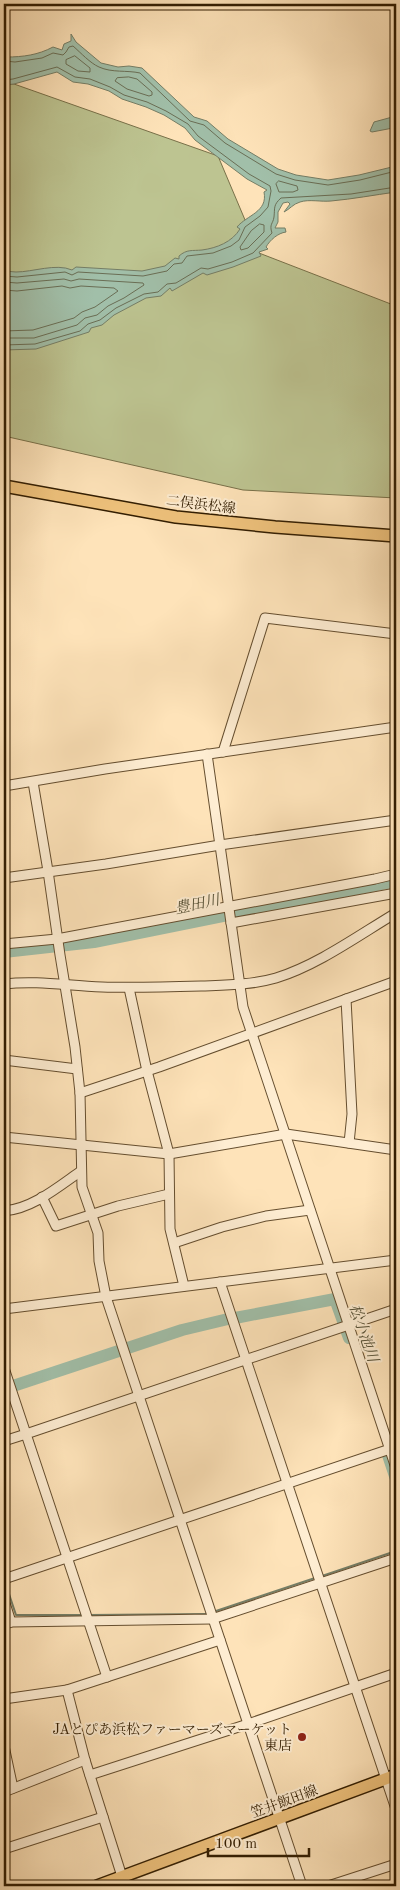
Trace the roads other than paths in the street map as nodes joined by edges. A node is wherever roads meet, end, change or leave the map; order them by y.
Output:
1 (4, 486) edge
2 (396, 536) edge
3 (396, 634) edge
4 (396, 727) edge
5 (222, 752) junction
6 (207, 754) junction
7 (33, 782) junction
8 (4, 786) edge
9 (396, 820) edge
10 (220, 845) junction
11 (48, 871) junction
12 (396, 874) edge
13 (4, 878) edge
14 (396, 893) edge
15 (229, 907) junction
16 (396, 913) edge
17 (231, 921) junction
18 (57, 939) junction
19 (4, 944) edge
20 (396, 981) edge
21 (64, 983) junction
22 (4, 984) edge
23 (239, 985) junction
24 (129, 988) junction
25 (346, 999) junction
26 (251, 1034) junction
27 (4, 1060) edge
28 (77, 1069) junction
29 (147, 1071) junction
30 (80, 1093) junction
31 (286, 1134) junction
32 (4, 1137) edge
33 (349, 1143) junction
34 (81, 1146) junction
35 (396, 1150) edge
36 (169, 1154) junction
37 (81, 1171) junction
38 (169, 1194) junction
39 (42, 1197) junction
40 (310, 1210) junction
41 (4, 1212) edge
42 (92, 1214) junction
43 (174, 1243) junction
44 (396, 1260) edge
45 (329, 1268) junction
46 (220, 1282) junction
47 (184, 1286) junction
48 (106, 1296) junction
49 (4, 1309) edge
50 (396, 1309) edge
51 (348, 1325) junction
52 (246, 1359) junction
53 (4, 1368) edge
54 (139, 1396) junction
55 (26, 1434) junction
56 (4, 1441) edge
57 (393, 1448) edge
58 (396, 1468) edge
59 (288, 1484) junction
60 (181, 1521) junction
61 (67, 1558) junction
62 (396, 1558) edge
63 (6, 1578) edge
64 (319, 1579) junction
65 (4, 1600) edge
66 (211, 1615) junction
67 (87, 1617) junction
68 (7, 1623) edge
69 (220, 1640) junction
70 (396, 1673) edge
71 (107, 1677) junction
72 (355, 1687) junction
73 (67, 1690) junction
74 (4, 1699) edge
75 (248, 1724) junction
76 (4, 1746) edge
77 (86, 1760) junction
78 (90, 1775) junction
79 (391, 1777) edge
80 (13, 1788) junction
81 (4, 1792) edge
82 (396, 1809) edge
83 (103, 1817) junction
84 (280, 1818) junction
85 (4, 1849) edge
86 (396, 1864) edge
87 (123, 1882) edge
88 (98, 1886) edge
89 (302, 1886) edge
90 (328, 1886) edge

1 - 2 main road, 二俣浜松線
3 - 5 street
4 - 5 street
5 - 6 street
6 - 7 street
6 - 10 street
7 - 8 street
7 - 11 street
9 - 10 street
10 - 11 street
10 - 15 street
11 - 13 street
11 - 18 street
12 - 15 street
14 - 17 street
15 - 17 street
15 - 18 street
16 - 23 street
17 - 23 street
18 - 19 street
18 - 21 street
20 - 25 street
21 - 22 street
21 - 24 street
21 - 28 street
23 - 24 street
23 - 26 street
24 - 29 street
25 - 26 street
25 - 33 street
26 - 29 street
26 - 31 street
27 - 28 street
28 - 30 street
29 - 30 street
29 - 36 street
30 - 34 street
31 - 33 street
31 - 36 street
31 - 40 street
32 - 34 street
33 - 35 street
34 - 36 street
34 - 37 street
36 - 38 street
37 - 39 street
37 - 42 street
38 - 42 street
38 - 43 street
39 - 41 street
39 - 42 street
40 - 43 street
40 - 45 street
42 - 48 street
43 - 47 street
44 - 45 street
45 - 46 street
45 - 51 street
46 - 47 street
46 - 52 street
47 - 48 street
48 - 49 street
48 - 54 street
50 - 51 street
51 - 52 street
51 - 57 street
52 - 54 street
52 - 59 street
53 - 55 street
54 - 55 street
54 - 60 street
55 - 56 street
55 - 61 street
57 - 58 street
57 - 59 street
59 - 60 street
59 - 64 street
60 - 61 street
60 - 66 street
61 - 63 street
61 - 67 street
62 - 64 street
64 - 66 street
64 - 72 street
65 - 68 street
66 - 67 street
66 - 69 street
67 - 68 street
67 - 71 street
69 - 71 street
69 - 75 street
70 - 72 street
71 - 73 street
72 - 75 street
72 - 79 street
73 - 74 street
73 - 77 street
75 - 78 street
75 - 84 street
76 - 80 street
77 - 78 street
77 - 80 street
78 - 83 street
79 - 82 street
79 - 84 main road, 笠井飯田線
80 - 81 street
83 - 85 street
83 - 87 street
84 - 87 main road, 笠井飯田線
84 - 89 street
86 - 90 street
87 - 88 main road, 笠井飯田線

